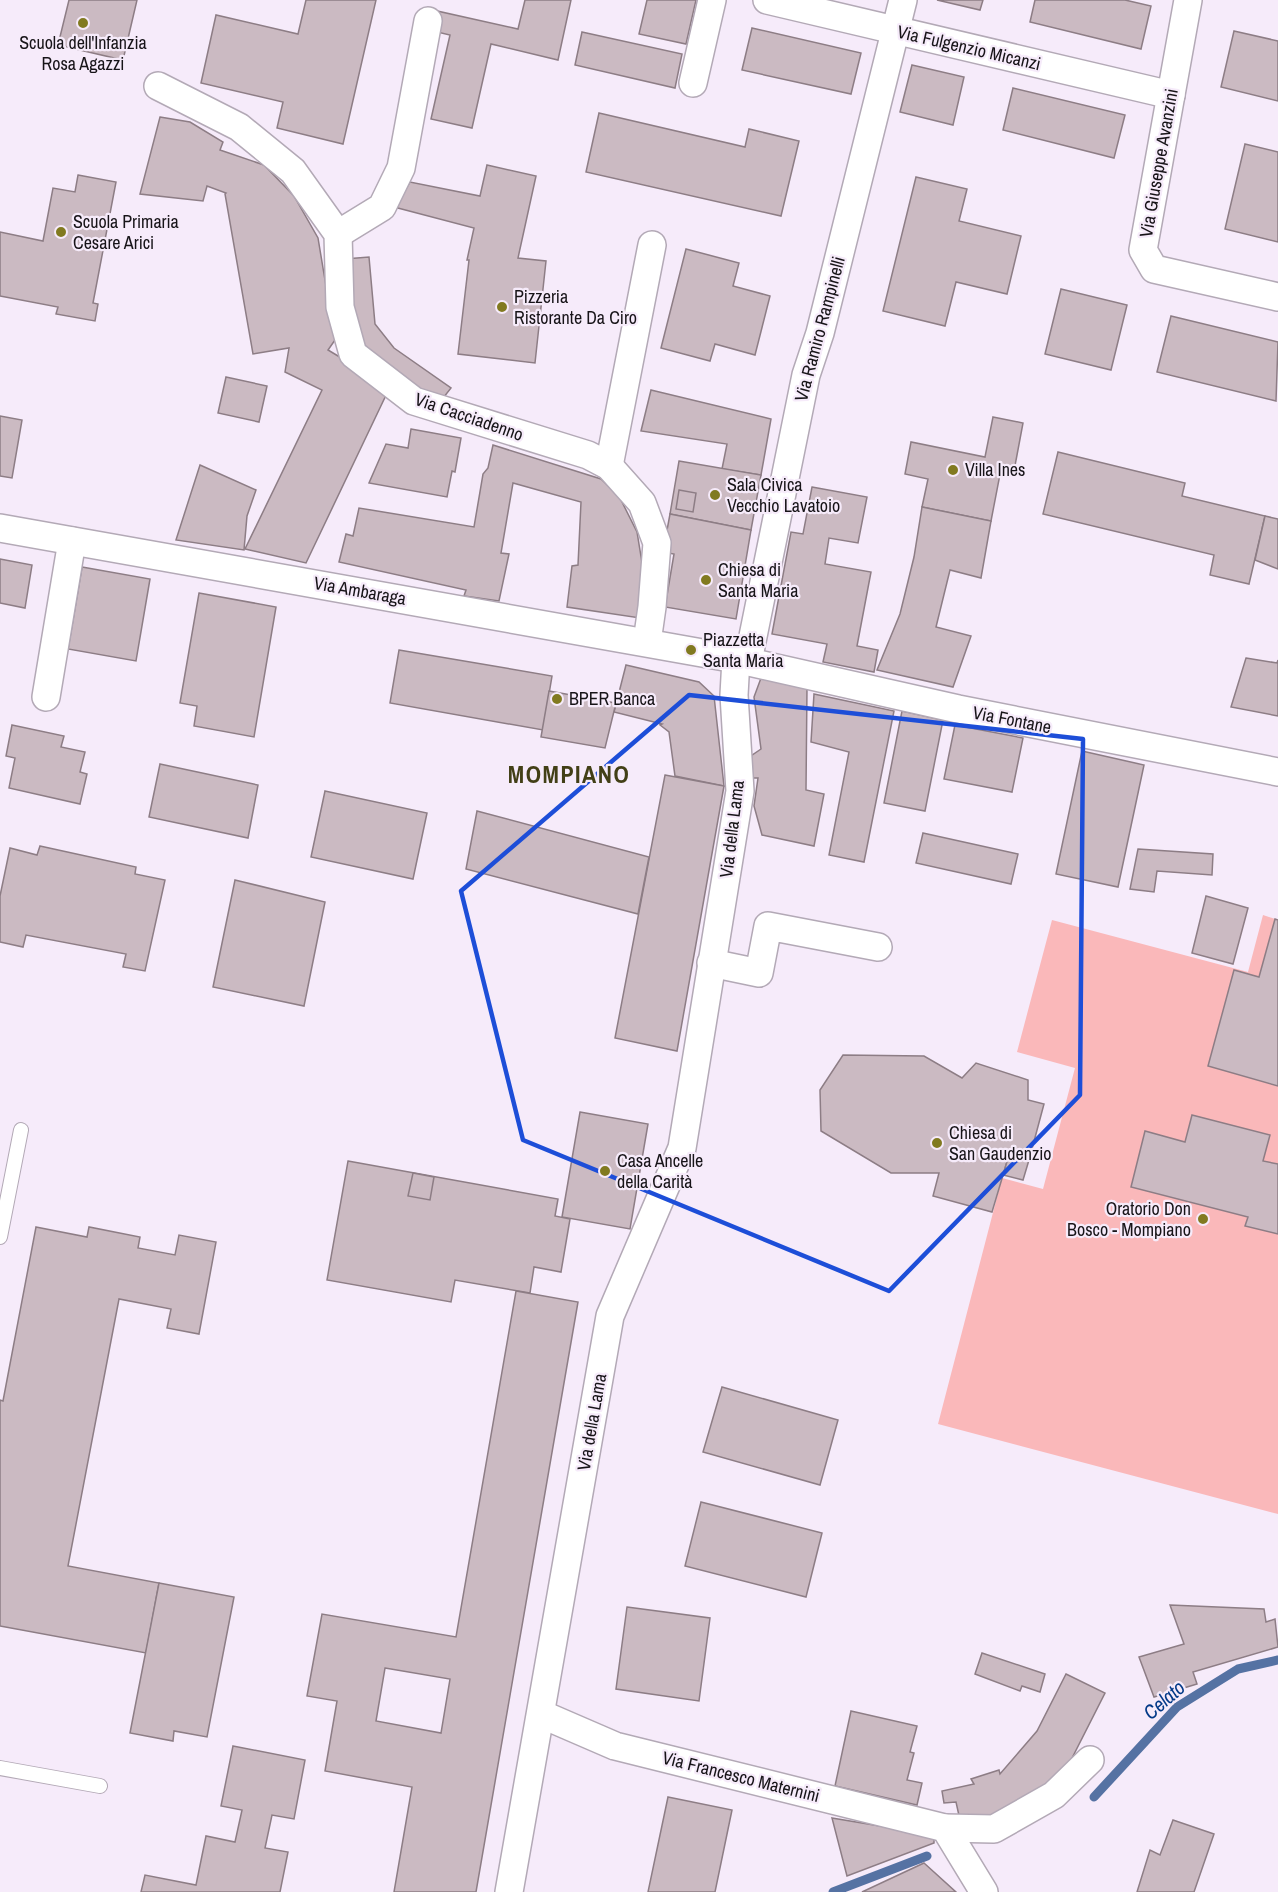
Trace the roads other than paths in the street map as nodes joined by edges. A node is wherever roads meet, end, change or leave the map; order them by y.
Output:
1 (712, 0) edge
2 (767, 0) edge
3 (903, 0) edge
4 (1188, 0) edge
5 (428, 21) dead end
6 (896, 31) junction
7 (693, 83) dead end
8 (158, 86) dead end
9 (1171, 95) junction
10 (338, 234) junction
11 (652, 245) dead end
12 (1278, 297) edge
13 (609, 466) junction
14 (0, 528) edge
15 (72, 541) junction
16 (647, 642) junction
17 (742, 660) junction
18 (46, 697) dead end
19 (1278, 772) edge
20 (878, 947) dead end
21 (711, 963) junction
22 (21, 1130) dead end
23 (0, 1237) edge
24 (541, 1714) junction
25 (1090, 1760) dead end
26 (0, 1768) edge
27 (100, 1786) dead end
28 (945, 1828) junction
29 (509, 1892) edge
30 (984, 1892) edge

1 - 7 street
2 - 6 street, Via Fulgenzio Micanzi
3 - 6 street, Via Ramiro Rampinelli
4 - 9 street, Via Giuseppe Avanzini
5 - 10 street
6 - 9 street, Via Fulgenzio Micanzi
6 - 17 street, Via Ramiro Rampinelli
8 - 10 street
9 - 12 street, Via Giuseppe Avanzini
10 - 13 street, Via Cacciadenno
11 - 13 street
13 - 16 street, Via Cacciadenno
14 - 15 street, Via Ambaraga
15 - 16 street, Via Ambaraga
15 - 18 street
16 - 17 street
17 - 19 street, Via Fontane
17 - 21 street, Via della Lama
20 - 21 street
21 - 24 street, Via della Lama
22 - 23 lane
24 - 28 street, Via Francesco Maternini
24 - 29 street, Via della Lama
25 - 28 street, Via Francesco Maternini
26 - 27 lane
28 - 30 street

